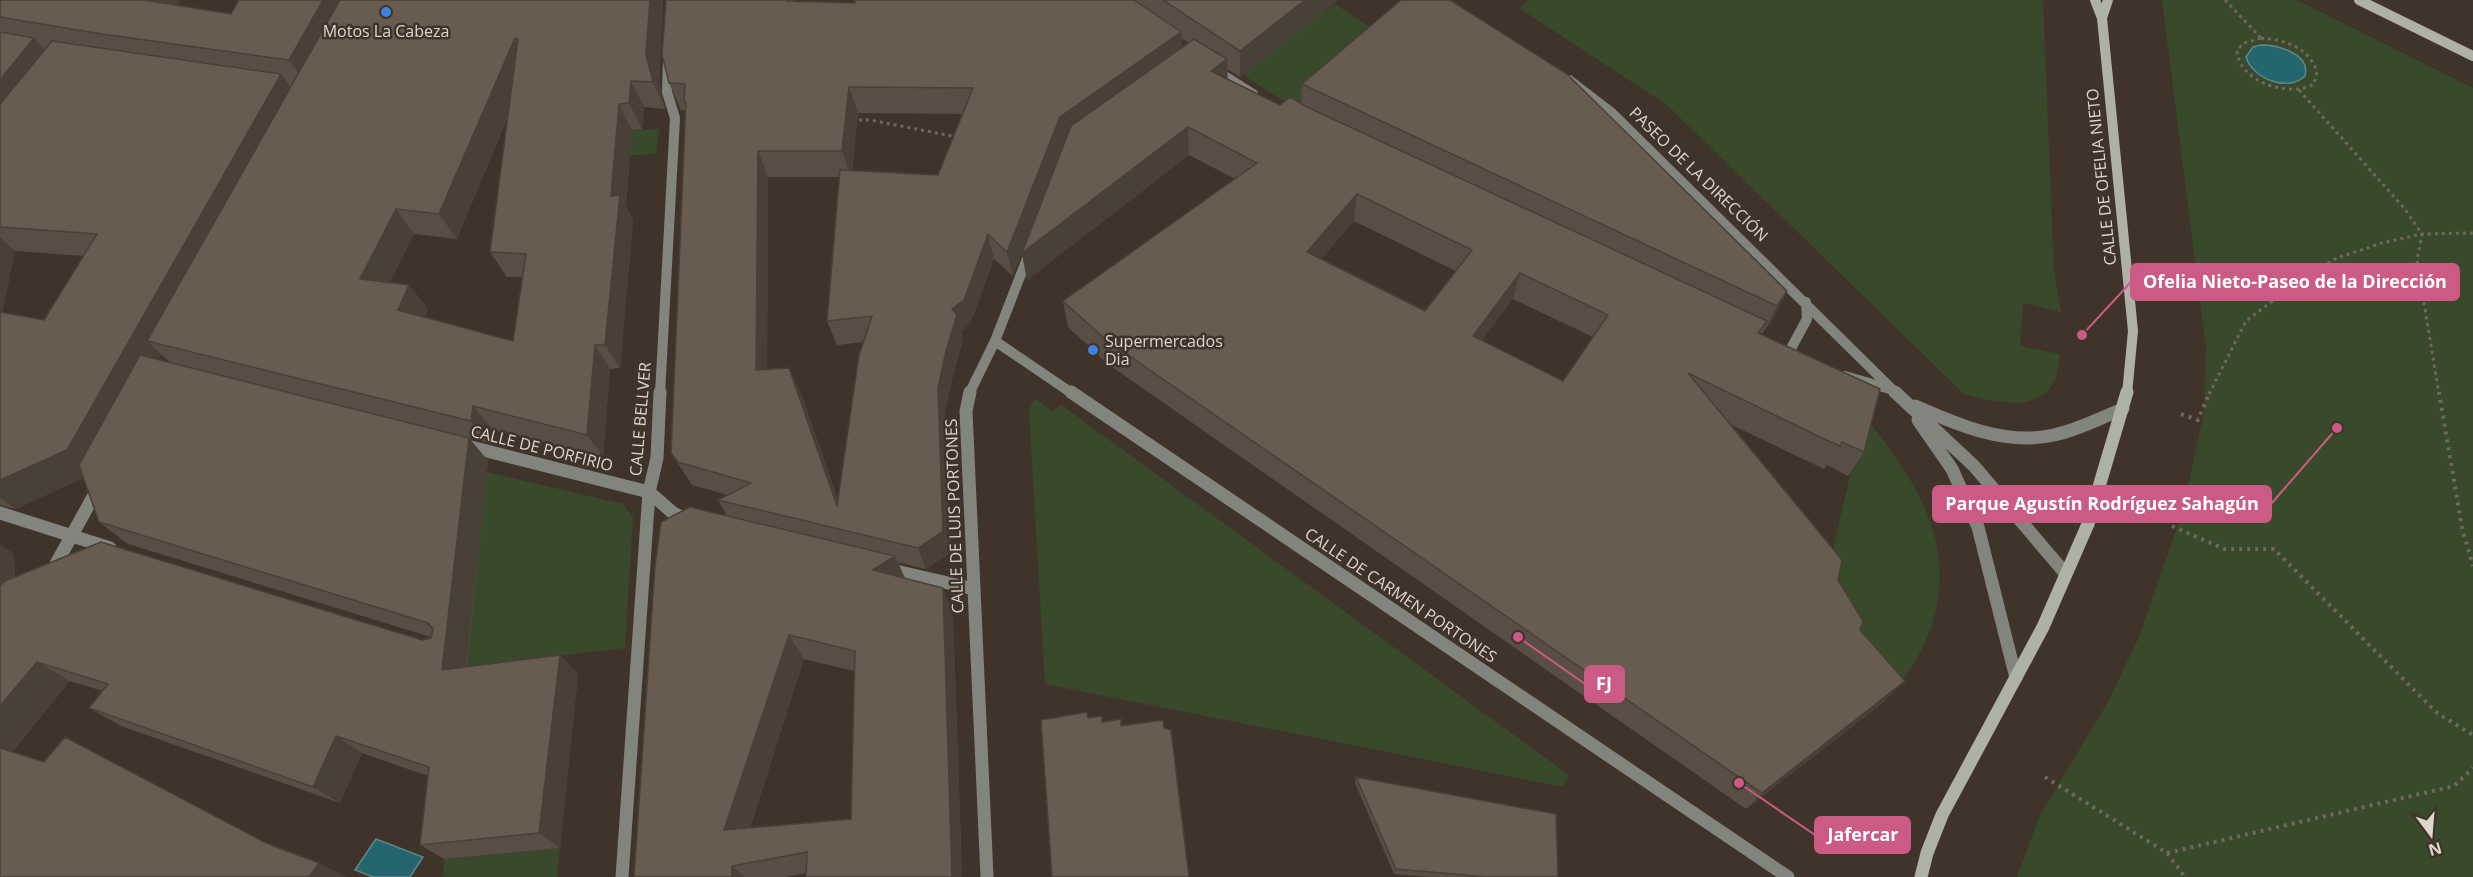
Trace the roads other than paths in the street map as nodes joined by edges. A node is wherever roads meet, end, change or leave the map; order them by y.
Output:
1 (2095, 0) edge
2 (2108, 0) edge
3 (2359, 0) edge
4 (2102, 18) junction
5 (668, 48) edge
6 (2473, 56) edge
7 (1206, 64) edge
8 (1562, 75) edge
9 (1267, 102) edge
10 (1033, 244) edge
11 (1806, 302) junction
12 (995, 341) junction
13 (1788, 354) edge
14 (1833, 371) edge
15 (1893, 390) junction
16 (1905, 402) junction
17 (2123, 409) junction
18 (452, 442) edge
19 (102, 482) edge
20 (650, 492) junction
21 (0, 513) edge
22 (701, 523) edge
23 (71, 536) junction
24 (123, 552) edge
25 (871, 565) edge
26 (2065, 573) junction
27 (40, 585) edge
28 (974, 589) junction
29 (2016, 678) junction
30 (622, 877) edge
31 (987, 877) edge
32 (1788, 877) edge
33 (1921, 877) edge

1 - 4 street, CALLE DE OFELIA NIETO
2 - 4 street, CALLE DE OFELIA NIETO
3 - 6 street
4 - 17 street, CALLE DE OFELIA NIETO
5 - 20 street, CALLE BELLVER
7 - 9 street
8 - 11 street, PASEO DE LA DIRECCIÓN
10 - 12 street, CALLE DE LUIS PORTONES
11 - 13 street
11 - 15 street, PASEO DE LA DIRECCIÓN
12 - 28 street, CALLE DE LUIS PORTONES
12 - 32 street, CALLE DE CARMEN PORTONES
14 - 15 street
15 - 16 street, PASEO DE LA DIRECCIÓN
16 - 17 street, PASEO DE LA DIRECCIÓN
16 - 26 street, PASEO DE LA DIRECCIÓN
16 - 29 street, PASEO DE LA DIRECCIÓN
17 - 26 street, CALLE DE OFELIA NIETO
18 - 20 street, CALLE DE PORFIRIO
19 - 23 street
20 - 22 street
20 - 30 street, CALLE BELLVER
21 - 23 street
23 - 24 street
23 - 27 street
25 - 28 street
26 - 29 street
28 - 31 street, CALLE DE LUIS PORTONES
29 - 33 street

